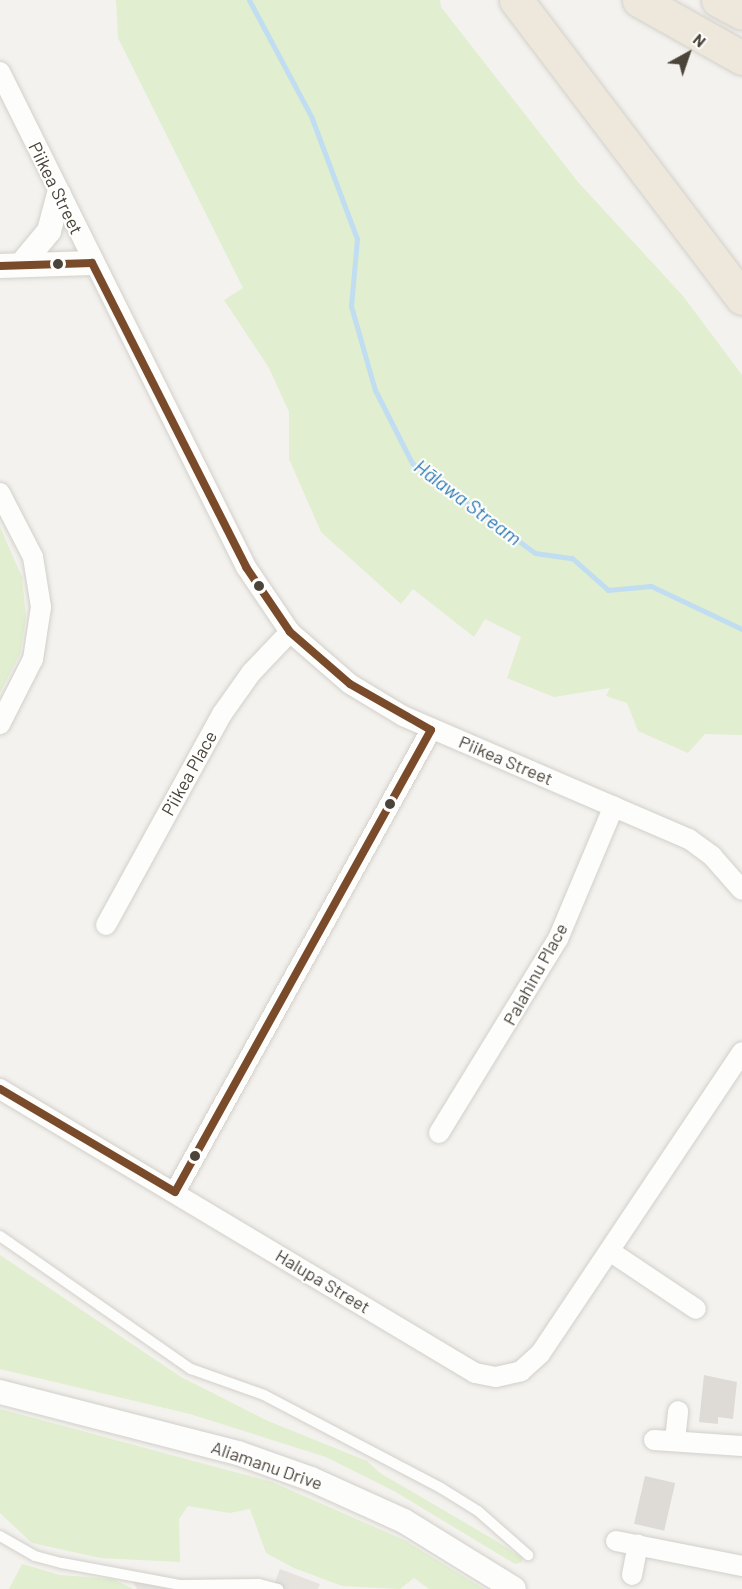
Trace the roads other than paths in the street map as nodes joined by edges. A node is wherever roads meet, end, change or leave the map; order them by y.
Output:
1 (516, 0) edge
2 (639, 0) edge
3 (718, 0) edge
4 (742, 13) edge
5 (742, 58) edge
6 (0, 72) edge
7 (59, 194) junction
8 (92, 263) junction
9 (11, 265) edge
10 (742, 298) edge
11 (0, 493) edge
12 (290, 632) junction
13 (0, 724) edge
14 (431, 730) junction
15 (614, 806) junction
16 (742, 890) edge
17 (106, 925) dead end
18 (742, 1052) edge
19 (0, 1089) edge
20 (439, 1134) dead end
21 (175, 1192) junction
22 (0, 1236) edge
23 (611, 1252) junction
24 (696, 1309) dead end
25 (0, 1392) edge
26 (678, 1411) dead end
27 (654, 1440) dead end
28 (675, 1441) junction
29 (742, 1446) edge
30 (0, 1536) edge
31 (616, 1541) dead end
32 (638, 1545) junction
33 (528, 1555) dead end
34 (742, 1566) edge
35 (632, 1575) dead end
36 (278, 1589) edge
37 (514, 1589) edge

1 - 10 highway
2 - 5 highway
3 - 4 highway
6 - 7 street, Piikea Street
7 - 8 street, Piikea Street
7 - 9 street
8 - 9 street
8 - 12 street, Piikea Street
11 - 13 street
12 - 14 street, Piikea Street
12 - 17 street, Piikea Place
14 - 15 street, Piikea Street
14 - 21 street
15 - 16 street, Piikea Street
15 - 20 street, Palahinu Place
18 - 23 street
19 - 21 street, Halupa Street
21 - 23 street, Halupa Street
22 - 33 lane
23 - 24 street
25 - 37 street, Aliamanu Drive
26 - 28 street
27 - 28 street
28 - 29 street
30 - 36 lane
31 - 32 street
32 - 34 street
32 - 35 street

